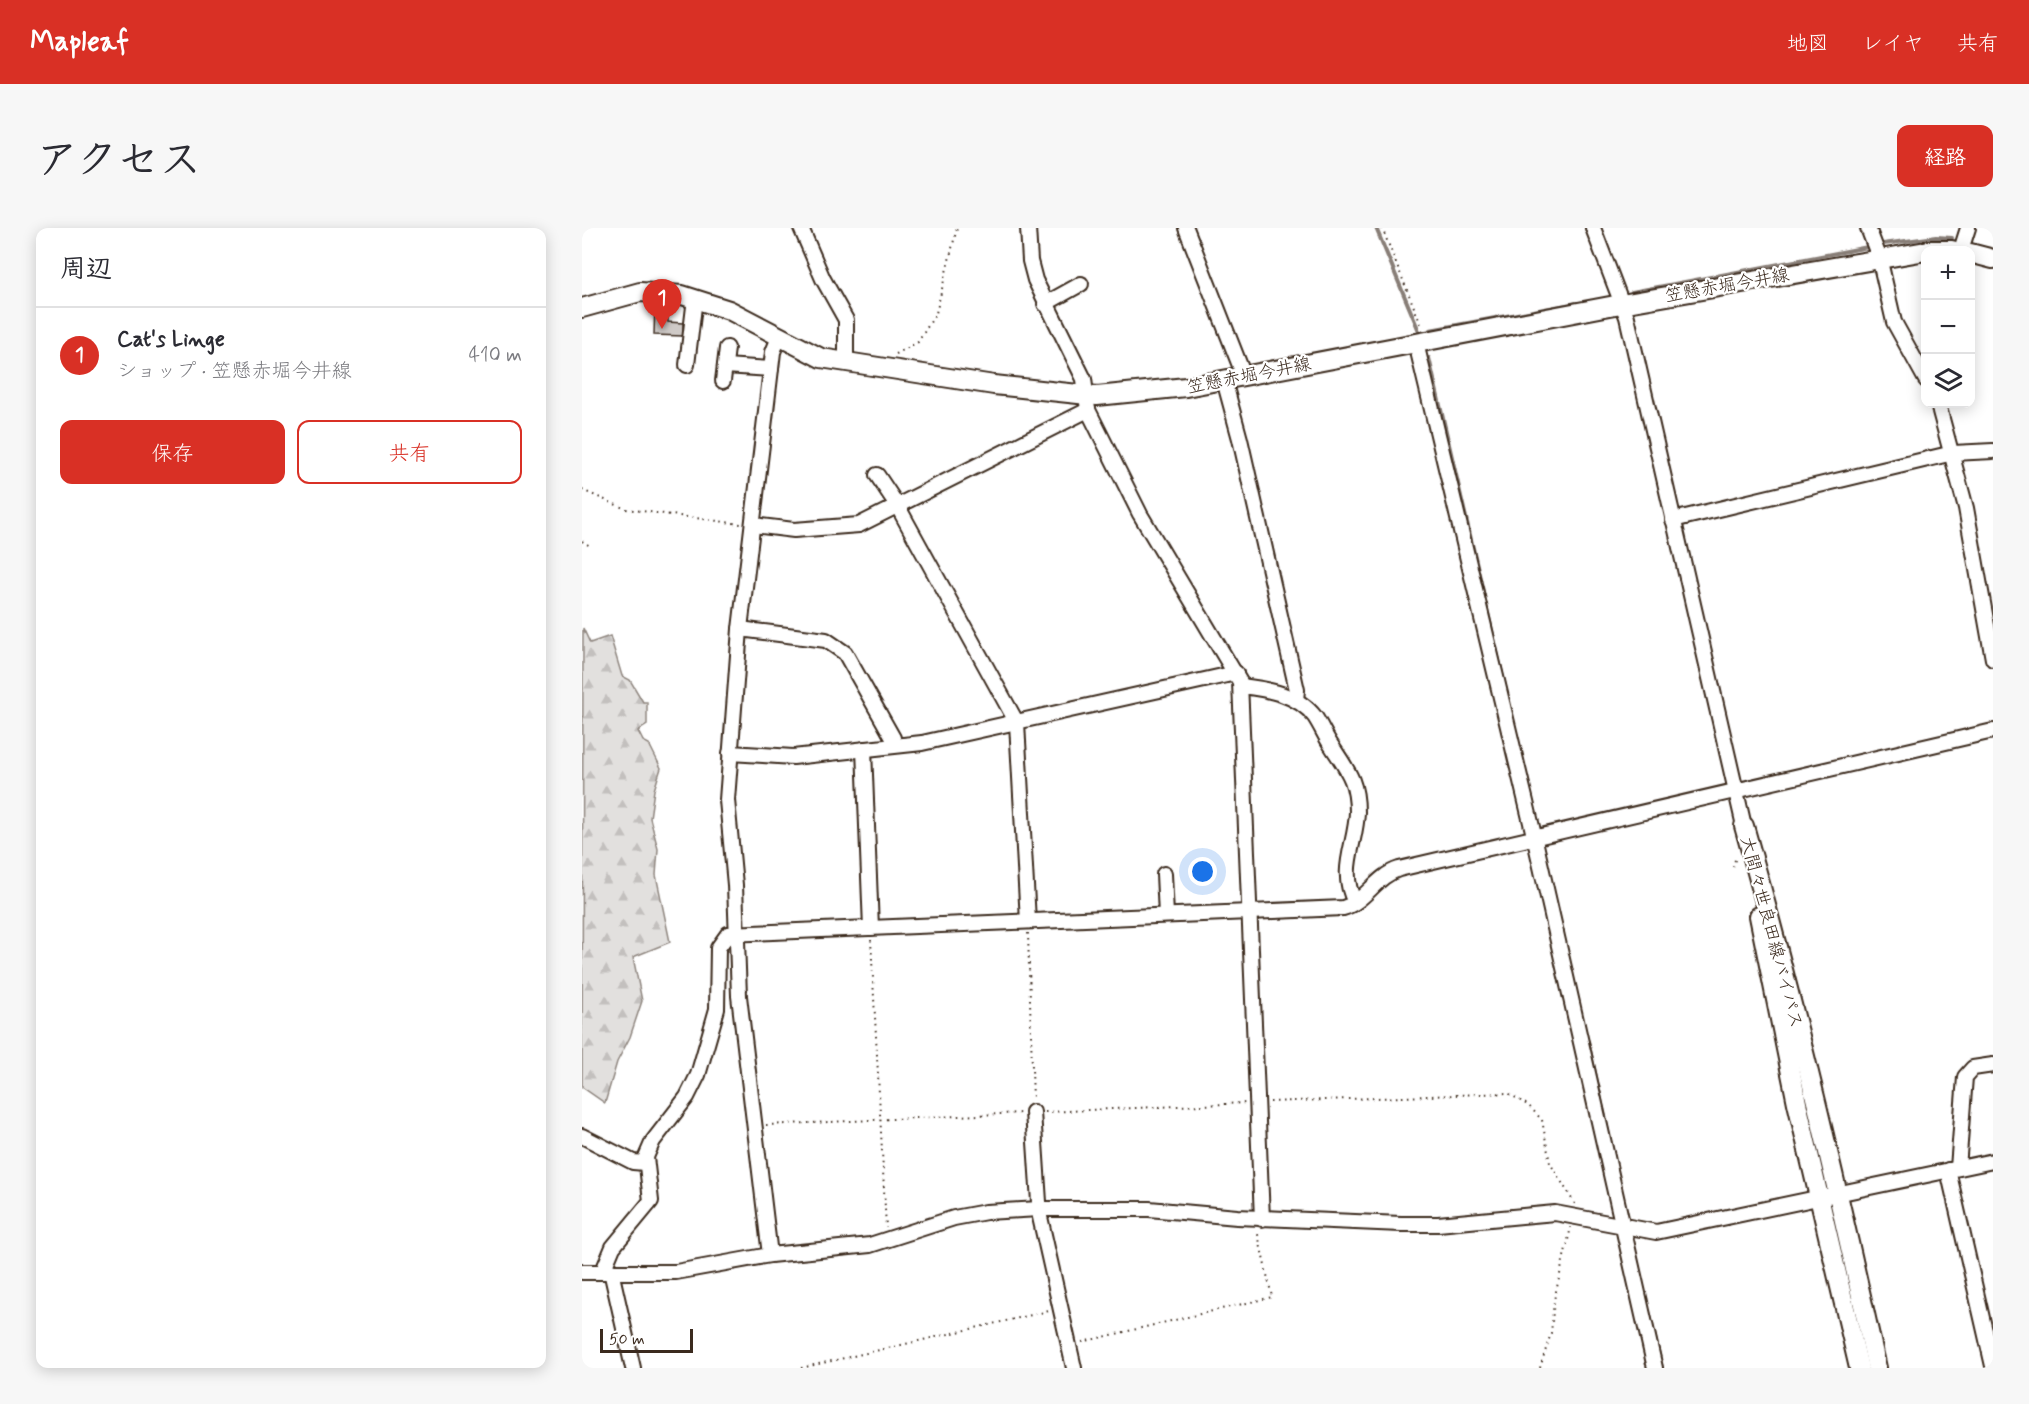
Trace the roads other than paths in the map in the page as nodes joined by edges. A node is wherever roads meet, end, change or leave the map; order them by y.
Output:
1 (801, 228) edge
2 (1028, 228) edge
3 (1186, 228) edge
4 (1593, 228) edge
5 (1868, 228) edge
6 (1968, 228) edge
7 (1962, 246) edge
8 (1921, 252) edge
9 (1975, 255) edge
10 (1879, 257) junction
11 (1993, 259) edge
12 (1081, 284) dead end
13 (695, 298) junction
14 (1045, 304) junction
15 (1623, 304) junction
16 (582, 308) edge
17 (779, 337) junction
18 (1421, 342) junction
19 (727, 348) dead end
20 (846, 363) junction
21 (687, 365) dead end
22 (725, 366) junction
23 (771, 369) junction
24 (1921, 371) edge
25 (1244, 376) junction
26 (1224, 380) junction
27 (723, 381) dead end
28 (1087, 403) junction
29 (1939, 408) edge
30 (1993, 451) edge
31 (1953, 453) junction
32 (877, 475) dead end
33 (897, 506) junction
34 (1673, 520) junction
35 (753, 525) junction
36 (740, 629) junction
37 (1993, 659) edge
38 (1238, 680) junction
39 (1296, 700) junction
40 (1017, 723) junction
41 (1993, 731) edge
42 (894, 745) junction
43 (864, 749) junction
44 (730, 753) junction
45 (1736, 790) junction
46 (1744, 826) junction
47 (1534, 838) junction
48 (1164, 874) dead end
49 (1355, 902) junction
50 (1251, 911) junction
51 (1166, 915) junction
52 (1028, 921) junction
53 (871, 928) junction
54 (735, 934) junction
55 (1993, 1065) edge
56 (1034, 1112) road end
57 (582, 1136) edge
58 (1993, 1161) edge
59 (645, 1163) junction
60 (1953, 1169) junction
61 (1839, 1193) junction
62 (1819, 1198) junction
63 (1039, 1209) junction
64 (1259, 1219) junction
65 (1622, 1226) junction
66 (770, 1255) junction
67 (607, 1271) junction
68 (582, 1272) edge
69 (1993, 1366) edge
70 (633, 1368) edge
71 (1074, 1368) edge
72 (1655, 1368) edge
73 (1859, 1368) edge
74 (1877, 1368) edge

1 - 20 street
2 - 14 street
3 - 25 street
4 - 15 street
5 - 10 street
6 - 7 street
8 - 10 main road, 笠懸赤堀今井線
9 - 11 main road
10 - 15 main road, 笠懸赤堀今井線
10 - 24 street
12 - 14 street
13 - 16 main road, 笠懸赤堀今井線
13 - 17 main road, 笠懸赤堀今井線
13 - 21 street
14 - 28 street
15 - 18 main road, 笠懸赤堀今井線
15 - 34 street
17 - 20 main road, 笠懸赤堀今井線
17 - 23 street
18 - 25 main road, 笠懸赤堀今井線
18 - 47 street
19 - 22 street
20 - 28 main road, 笠懸赤堀今井線
22 - 23 street
22 - 27 street
23 - 35 street
25 - 26 main road, 笠懸赤堀今井線
26 - 28 main road, 笠懸赤堀今井線
26 - 39 street
28 - 33 street
28 - 38 street
29 - 31 street
30 - 31 street
31 - 34 street
31 - 37 street
32 - 33 street
33 - 35 street
33 - 40 street
34 - 45 street
35 - 36 street
36 - 42 street
36 - 44 street
38 - 39 street
38 - 40 street
38 - 50 street
39 - 49 street
40 - 42 street
40 - 52 street
41 - 45 street
42 - 43 street
43 - 44 street
43 - 53 street
44 - 54 street
45 - 46 street
45 - 47 street
46 - 61 main road, 大間々世良田線バイパス
46 - 62 main road, 大間々世良田線バイパス
47 - 49 street
47 - 65 street
48 - 51 street
49 - 50 street
50 - 51 street
50 - 64 street
51 - 52 street
52 - 53 street
53 - 54 street
54 - 59 street
54 - 66 street
55 - 60 street
56 - 63 street
57 - 59 street
58 - 60 street
59 - 67 street
60 - 61 street
60 - 69 street
61 - 62 street
61 - 74 main road, 大間々世良田線バイパス
62 - 65 street
62 - 73 main road, 大間々世良田線バイパス
63 - 64 street
63 - 66 street
63 - 71 street
64 - 65 street
65 - 72 street
66 - 67 street
67 - 68 street
67 - 70 street

